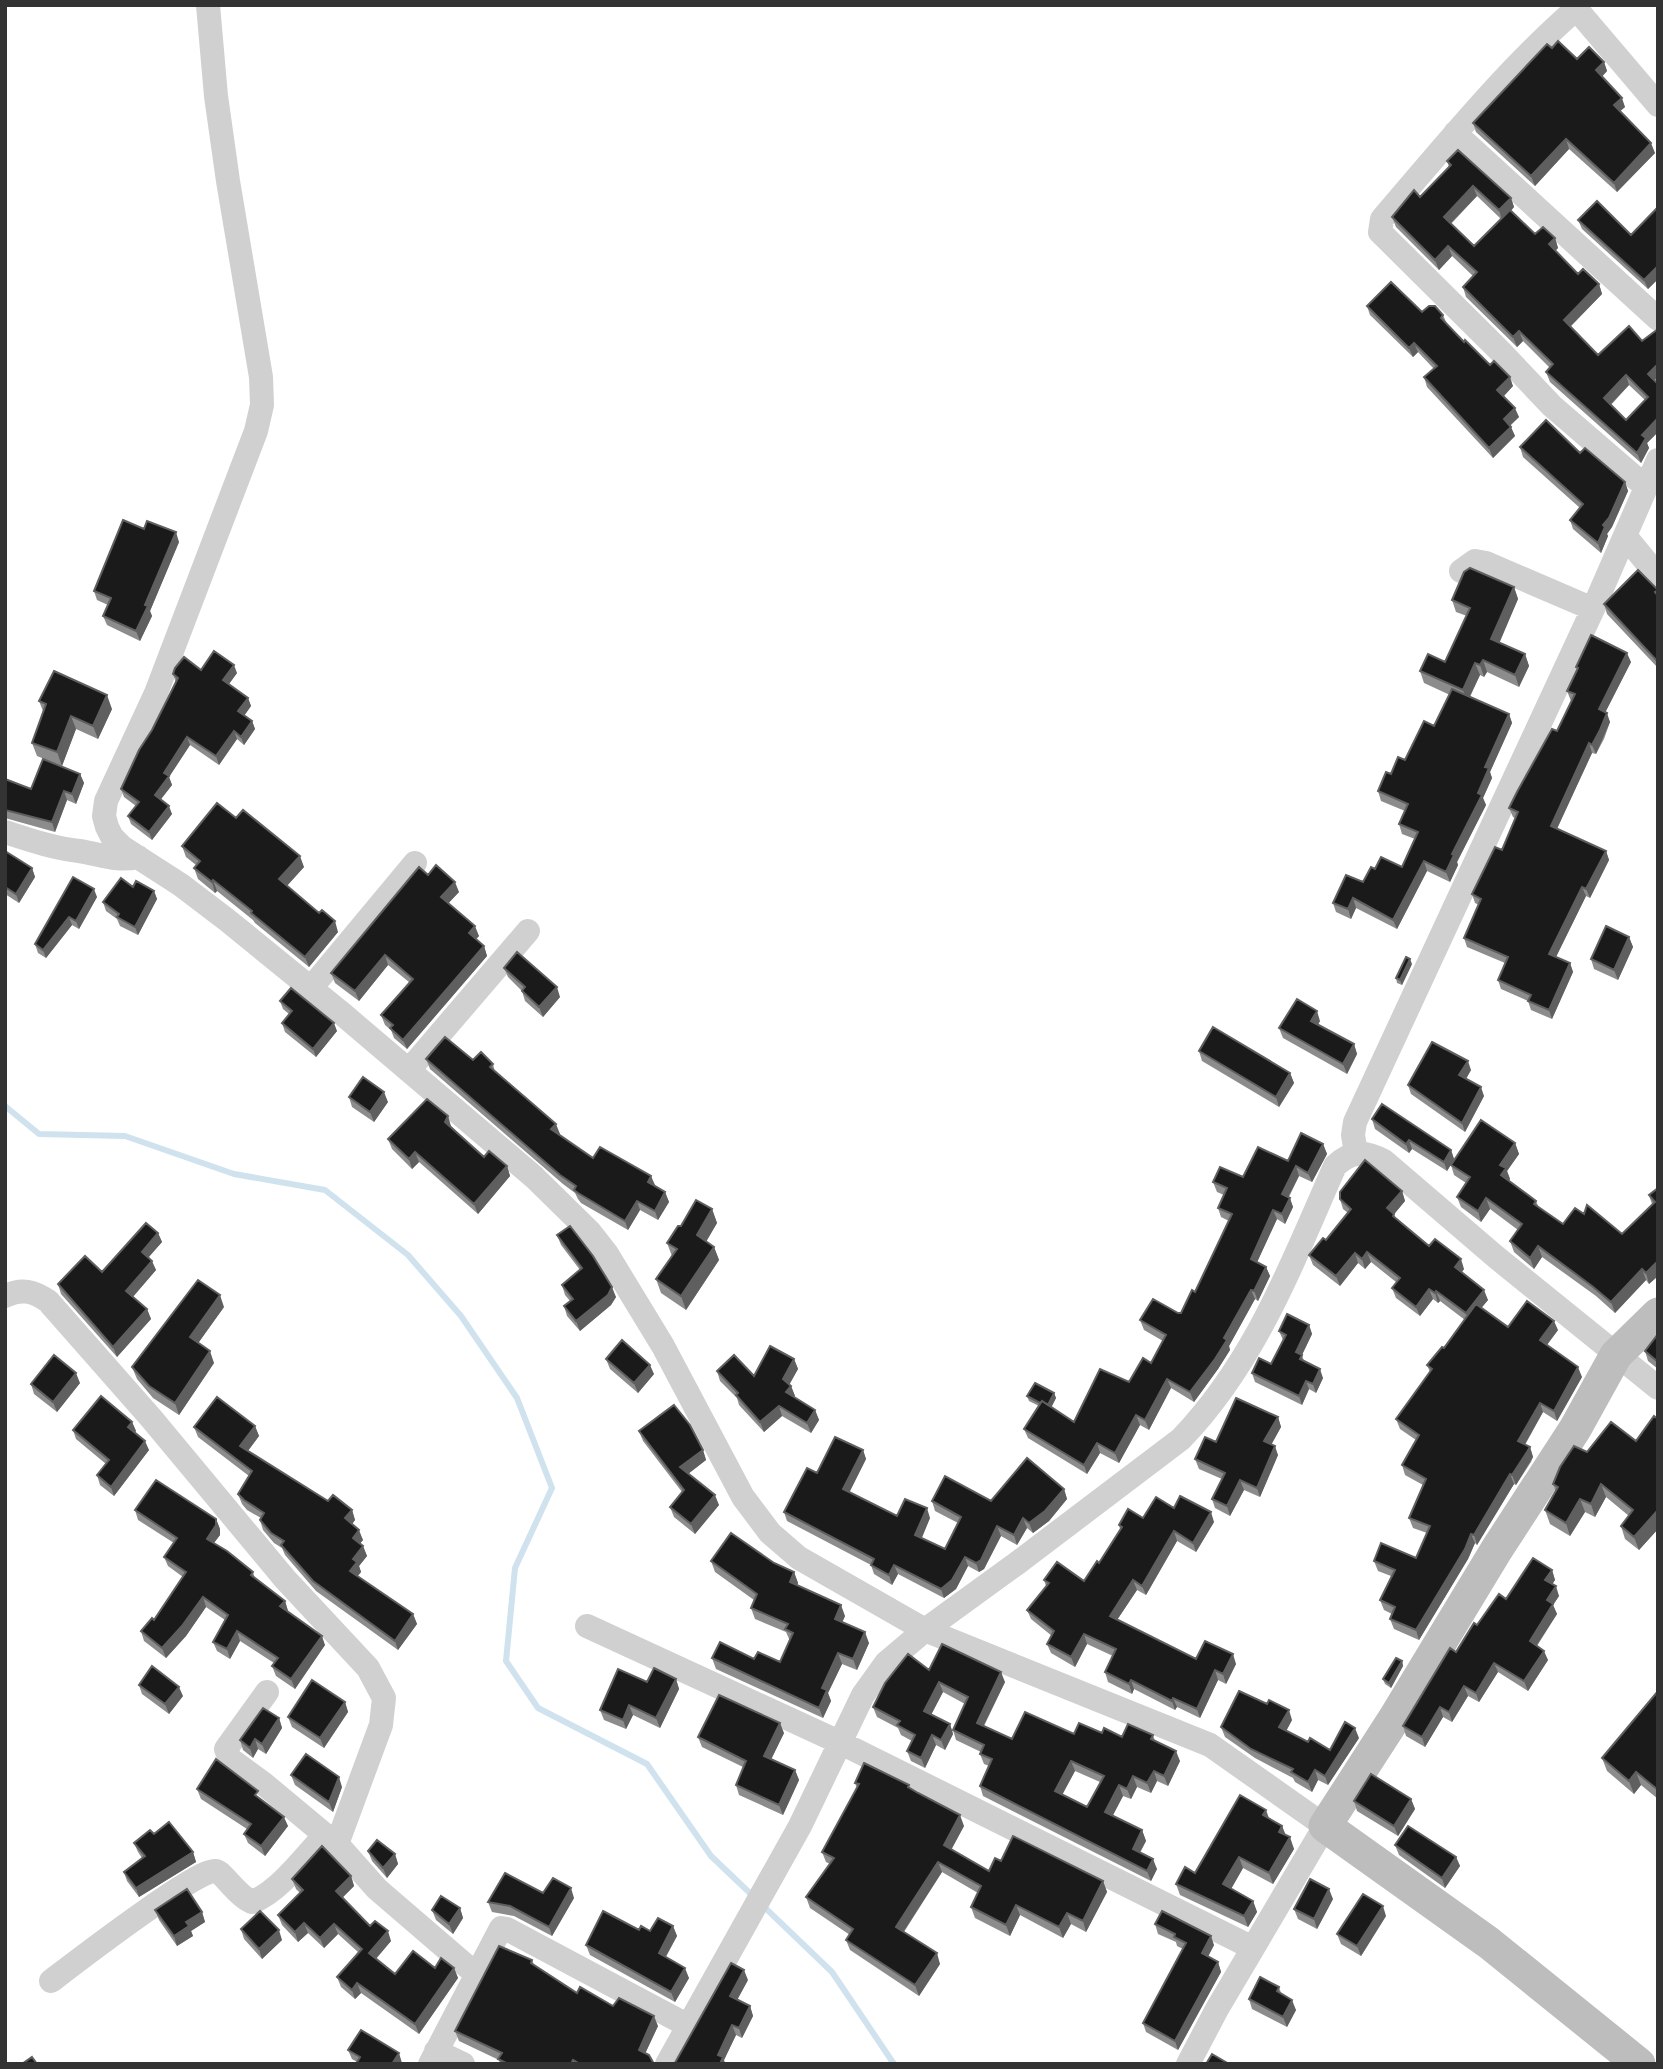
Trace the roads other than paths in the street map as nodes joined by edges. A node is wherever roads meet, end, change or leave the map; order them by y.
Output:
1 (208, 5) edge
2 (1574, 7) edge
3 (1658, 105) edge
4 (1455, 132) junction
5 (1658, 318) edge
6 (1657, 463) edge
7 (1646, 487) junction
8 (1625, 536) junction
9 (1461, 571) edge
10 (1658, 576) edge
11 (1593, 609) junction
12 (104, 816) junction
13 (5, 832) edge
14 (79, 851) junction
15 (138, 857) junction
16 (415, 863) dead end
17 (528, 931) dead end
18 (312, 988) junction
19 (409, 1070) junction
20 (1356, 1153) junction
21 (5, 1296) edge
22 (1658, 1314) edge
23 (1616, 1355) junction
24 (1658, 1388) edge
25 (587, 1626) dead end
26 (925, 1630) junction
27 (267, 1692) dead end
28 (839, 1742) junction
29 (1325, 1826) junction
30 (331, 1840) junction
31 (1253, 1948) junction
32 (477, 1975) junction
33 (51, 1981) dead end
34 (687, 2025) junction
35 (433, 2057) edge
36 (463, 2064) edge
37 (667, 2064) edge
38 (1188, 2064) edge
39 (1639, 2064) edge

1 - 12 street
2 - 3 street
2 - 4 street
4 - 5 street
4 - 7 street
6 - 7 street
7 - 8 street
8 - 10 street
8 - 11 street
9 - 11 street
11 - 20 street
12 - 14 street
12 - 15 street
13 - 14 street
14 - 15 street
15 - 18 street
16 - 18 street
17 - 19 street
18 - 19 street
19 - 26 street
20 - 23 street
20 - 26 street
21 - 30 street
22 - 23 street
23 - 24 street
23 - 29 street
25 - 28 street
26 - 28 street
26 - 29 street
27 - 30 street
28 - 31 street
28 - 34 street
29 - 31 street
29 - 39 street
30 - 32 street
30 - 33 street
31 - 38 street
32 - 34 street
32 - 35 street
34 - 37 street
35 - 36 street

